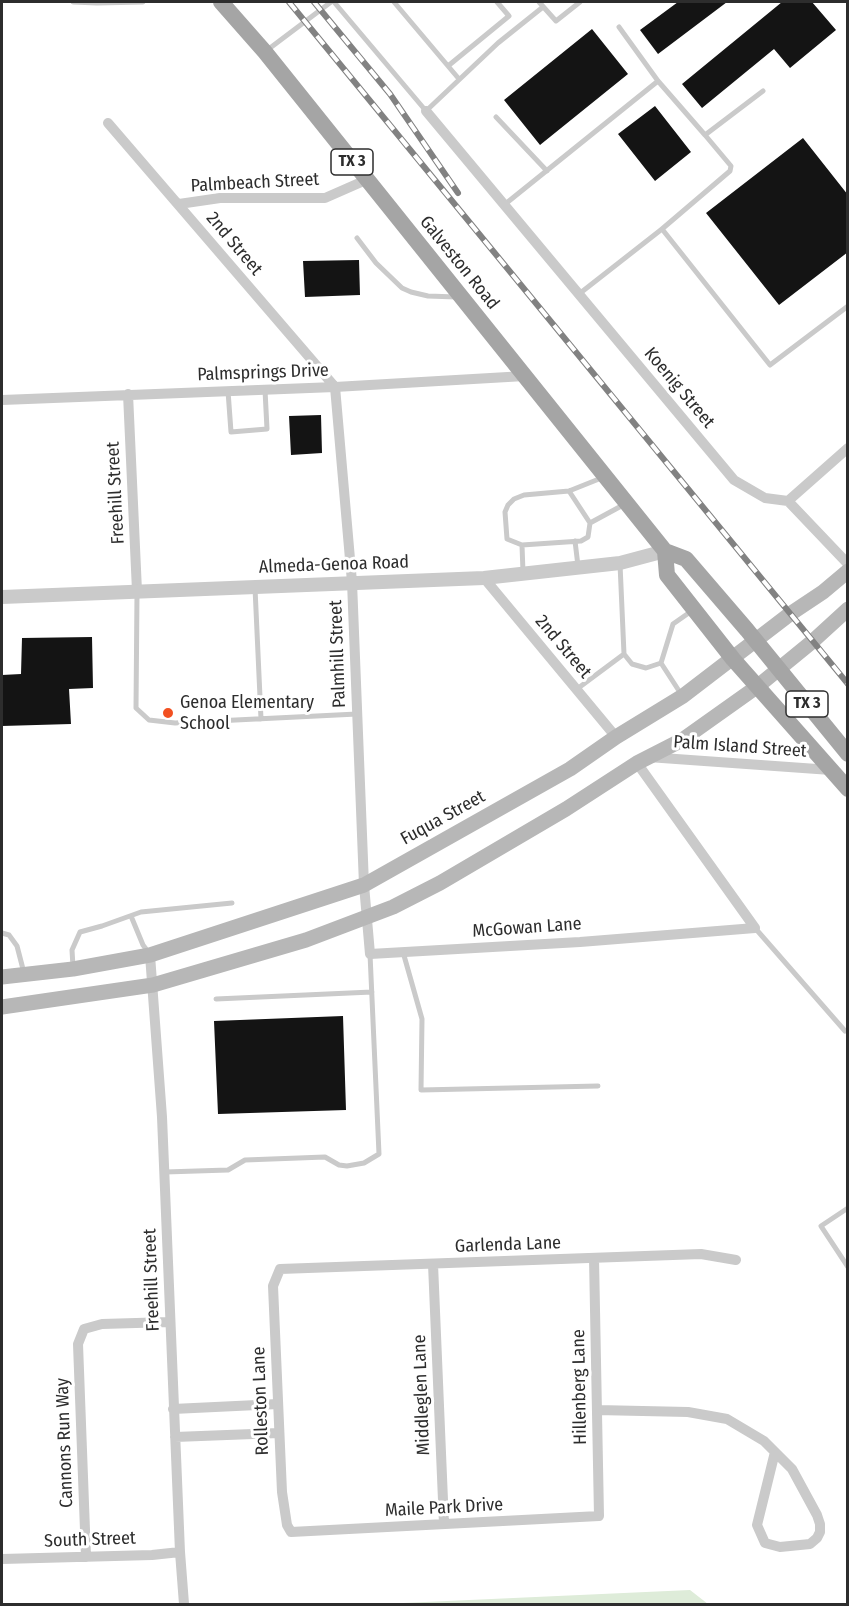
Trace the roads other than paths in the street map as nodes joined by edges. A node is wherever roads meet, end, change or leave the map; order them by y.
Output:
1 (73, 2) edge
2 (143, 2) edge
3 (221, 2) edge
4 (333, 2) edge
5 (394, 2) edge
6 (497, 2) edge
7 (580, 2) edge
8 (541, 4) edge
9 (619, 27) dead end
10 (265, 52) junction
11 (448, 66) junction
12 (459, 80) junction
13 (658, 81) junction
14 (763, 91) dead end
15 (426, 111) junction
16 (496, 117) dead end
17 (108, 123) dead end
18 (705, 135) junction
19 (547, 171) junction
20 (366, 180) junction
21 (179, 204) junction
22 (504, 205) junction
23 (662, 229) junction
24 (357, 238) dead end
25 (579, 294) junction
26 (461, 297) junction
27 (848, 306) edge
28 (525, 376) junction
29 (335, 387) junction
30 (265, 390) junction
31 (228, 391) junction
32 (128, 394) junction
33 (2, 400) edge
34 (848, 448) edge
35 (606, 477) junction
36 (569, 491) junction
37 (788, 501) junction
38 (627, 503) junction
39 (590, 523) junction
40 (575, 541) junction
41 (522, 545) junction
42 (665, 551) junction
43 (620, 563) junction
44 (848, 564) edge
45 (578, 567) junction
46 (848, 571) edge
47 (523, 573) junction
48 (484, 578) junction
49 (352, 582) junction
50 (255, 586) junction
51 (137, 591) junction
52 (2, 597) edge
53 (695, 608) junction
54 (848, 609) edge
55 (756, 641) junction
56 (624, 654) junction
57 (733, 659) junction
58 (661, 663) junction
59 (778, 668) junction
60 (758, 686) junction
61 (577, 689) junction
62 (683, 696) junction
63 (357, 714) junction
64 (261, 719) junction
65 (616, 737) junction
66 (848, 754) edge
67 (642, 760) junction
68 (831, 770) junction
69 (848, 789) edge
70 (364, 885) junction
71 (232, 903) dead end
72 (131, 916) junction
73 (367, 918) junction
74 (755, 928) junction
75 (2, 933) edge
76 (402, 952) junction
77 (370, 954) junction
78 (150, 955) junction
79 (73, 969) junction
80 (24, 974) junction
81 (2, 977) edge
82 (153, 985) junction
83 (372, 992) junction
84 (216, 999) dead end
85 (2, 1007) edge
86 (845, 1031) dead end
87 (598, 1086) dead end
88 (165, 1172) junction
89 (848, 1208) edge
90 (594, 1258) junction
91 (736, 1260) dead end
92 (433, 1264) junction
93 (848, 1267) edge
94 (280, 1269) joint
95 (170, 1322) junction
96 (278, 1404) junction
97 (173, 1409) junction
98 (597, 1410) junction
99 (279, 1433) junction
100 (175, 1437) junction
101 (775, 1452) junction
102 (600, 1516) joint
103 (444, 1524) junction
104 (291, 1532) joint
105 (180, 1552) junction
106 (86, 1557) junction
107 (2, 1559) edge
108 (184, 1605) edge

1 - 2 lane
3 - 10 main road, Galveston Road / TX 3
4 - 10 lane
4 - 15 lane
5 - 11 lane
6 - 11 lane
7 - 8 lane
8 - 12 lane
9 - 13 lane
10 - 20 main road, Galveston Road / TX 3
11 - 12 lane
12 - 15 lane
13 - 18 lane
13 - 19 lane
14 - 18 lane
15 - 22 street, Koenig Street
16 - 19 lane
17 - 21 street, 2nd Street
18 - 23 lane
19 - 22 lane
20 - 21 street, Palmbeach Street
20 - 26 main road, Galveston Road / TX 3
21 - 29 street, 2nd Street
22 - 25 street, Koenig Street
23 - 25 lane
23 - 27 lane
24 - 26 lane
25 - 37 street, Koenig Street
26 - 28 main road, Galveston Road / TX 3
28 - 29 street, Palmsprings Drive
28 - 35 main road, Galveston Road / TX 3
29 - 30 street, Palmsprings Drive
29 - 49 street, Palmhill Street
30 - 31 street, Palmsprings Drive
30 - 31 lane
31 - 32 street, Palmsprings Drive
32 - 33 street, Palmsprings Drive
32 - 51 street, Freehill Street
34 - 37 street
35 - 36 lane
35 - 38 main road, Galveston Road / TX 3
36 - 39 lane
36 - 41 lane
37 - 44 street
38 - 39 lane
38 - 42 main road, Galveston Road / TX 3
39 - 40 lane
40 - 41 lane
40 - 45 lane
41 - 47 lane
42 - 43 street, Almeda-Genoa Road
42 - 53 main road, Galveston Road / TX 3
42 - 55 main road, Galveston Road / TX 3
43 - 45 street, Almeda-Genoa Road
43 - 56 lane
45 - 47 street, Almeda-Genoa Road
46 - 55 main road, Fuqua Street
47 - 48 street, Almeda-Genoa Road
48 - 49 street, Almeda-Genoa Road
48 - 61 street, 2nd Street
49 - 50 street, Almeda-Genoa Road
49 - 63 street, Palmhill Street
50 - 51 street, Almeda-Genoa Road
50 - 64 lane
51 - 52 street, Almeda-Genoa Road
51 - 64 lane
53 - 57 main road, Galveston Road / TX 3
53 - 58 lane
54 - 59 main road
55 - 57 main road, Fuqua Street
55 - 59 main road, Galveston Road / TX 3
56 - 58 lane
56 - 61 lane
57 - 60 main road, Galveston Road / TX 3
57 - 62 main road, Fuqua Street
58 - 62 lane
59 - 60 main road
59 - 66 main road, Galveston Road / TX 3
60 - 67 main road
60 - 68 main road, Galveston Road / TX 3
61 - 65 street, 2nd Street
62 - 65 main road, Fuqua Street
63 - 64 lane
63 - 70 street, Palmhill Street
65 - 70 main road, Fuqua Street
67 - 68 street, Palm Island Street
67 - 73 main road
67 - 74 street
68 - 69 main road, Galveston Road / TX 3
70 - 73 street
70 - 78 main road, Fuqua Street
71 - 72 lane
72 - 78 lane
72 - 79 lane
73 - 77 street
73 - 82 main road
74 - 76 street, McGowan Lane
74 - 86 lane
75 - 80 lane
76 - 77 street, McGowan Lane
76 - 87 lane
77 - 83 lane
78 - 79 main road, Fuqua Street
78 - 82 street, Freehill Street
79 - 80 main road, Fuqua Street
80 - 81 main road, Fuqua Street
82 - 85 main road
82 - 88 street, Freehill Street
83 - 84 lane
83 - 88 lane
88 - 95 street, Freehill Street
89 - 93 lane
90 - 91 street, Garlenda Lane
90 - 92 street, Garlenda Lane
90 - 98 street, Hillenberg Lane
92 - 94 street, Garlenda Lane
92 - 103 street, Middleglen Lane
94 - 96 street, Rolleston Lane
95 - 97 street, Freehill Street
95 - 106 street, Cannons Run Way
96 - 97 street
96 - 99 street, Rolleston Lane
97 - 100 street, Freehill Street
98 - 101 street
98 - 102 street, Hillenberg Lane
99 - 100 street
99 - 104 street, Rolleston Lane
100 - 105 street, Freehill Street
101 - 101 street
102 - 103 street, Maile Park Drive
103 - 104 street, Maile Park Drive
105 - 106 street, South Street
105 - 108 street, Freehill Street
106 - 107 street, South Street

